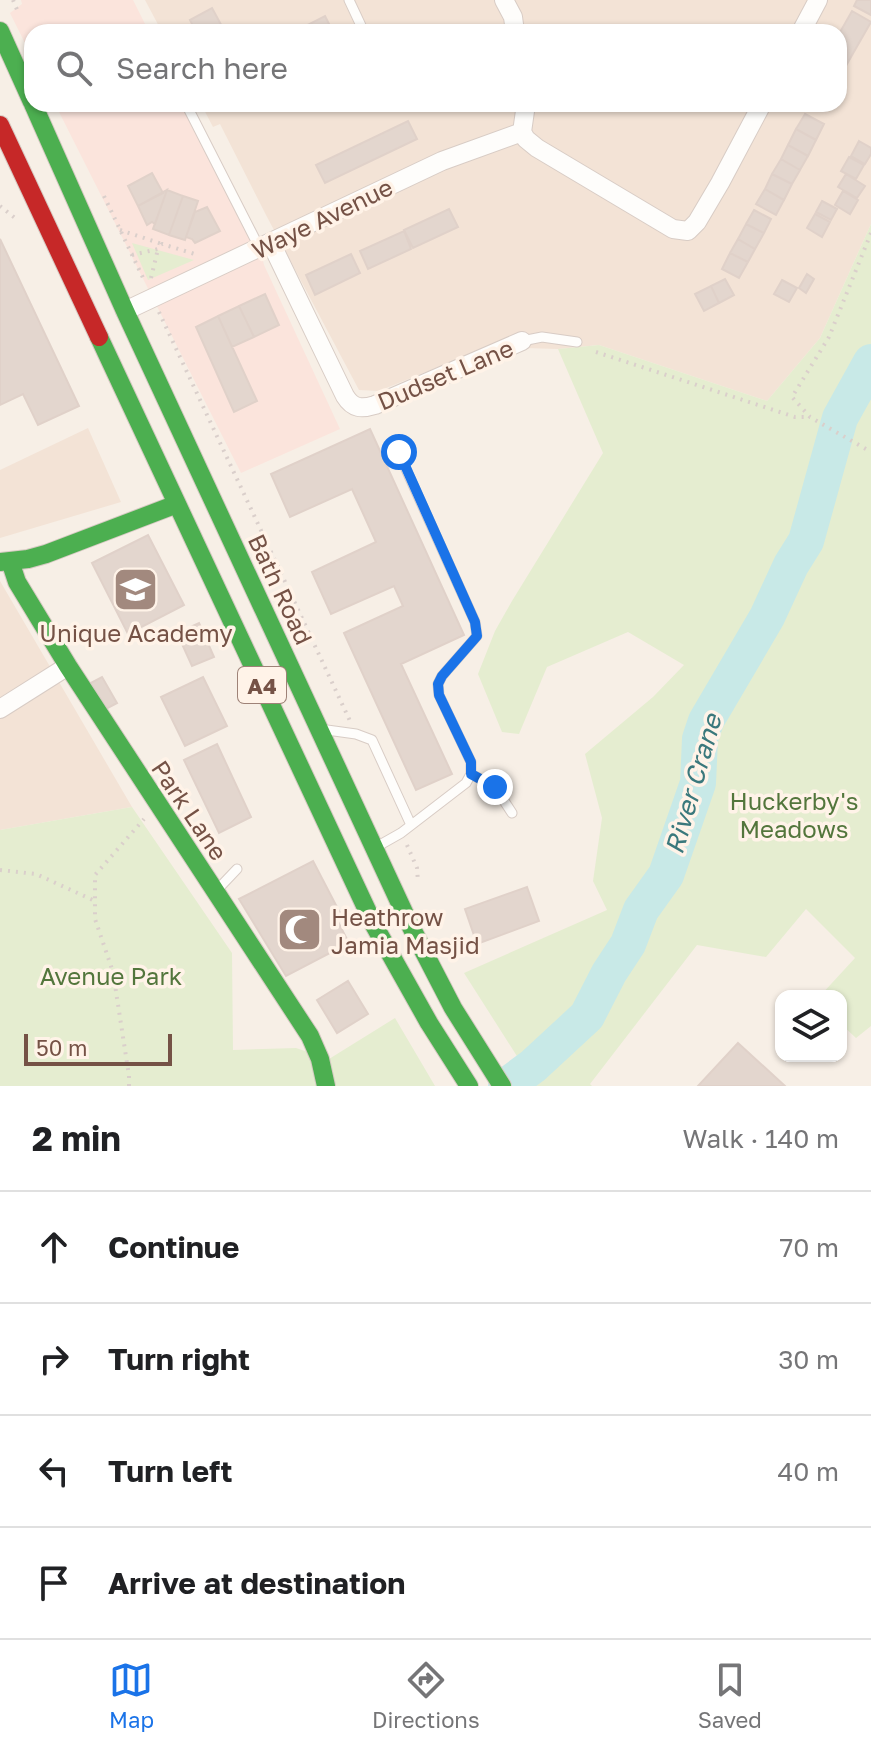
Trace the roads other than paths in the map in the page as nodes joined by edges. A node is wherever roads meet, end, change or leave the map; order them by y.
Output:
1 (349, 0) edge
2 (504, 0) edge
3 (818, 0) edge
4 (360, 24) edge
5 (514, 24) edge
6 (805, 24) edge
7 (0, 31) edge
8 (24, 85) edge
9 (36, 112) edge
10 (190, 112) edge
11 (525, 112) edge
12 (758, 112) edge
13 (0, 125) edge
14 (522, 132) junction
15 (265, 245) junction
16 (84, 306) junction
17 (125, 311) junction
18 (522, 341) joint
19 (577, 342) dead end
20 (396, 447) dead end
21 (177, 504) junction
22 (5, 562) edge
23 (68, 666) junction
24 (0, 709) edge
25 (320, 729) junction
26 (471, 774) junction
27 (512, 813) dead end
28 (411, 825) junction
29 (375, 847) junction
30 (237, 869) dead end
31 (215, 892) junction
32 (418, 893) road end
33 (399, 900) junction
34 (326, 1086) edge
35 (469, 1086) edge
36 (502, 1086) edge

1 - 4 lane
2 - 5 street
3 - 6 street
7 - 8 main road, Bath Road / A4
9 - 17 main road, Bath Road / A4
10 - 15 lane
11 - 14 street
12 - 14 street
13 - 16 main road, A4
14 - 15 street, Waye Avenue
15 - 17 street, Waye Avenue
15 - 18 street, Dudset Lane
16 - 17 main road
16 - 21 main road, A4
17 - 25 main road, Bath Road / A4
18 - 19 lane, Dudset Lane
20 - 26 lane
21 - 22 main road
21 - 35 main road, A4
22 - 23 main road, Park Lane
23 - 24 street
23 - 31 main road, Park Lane
25 - 28 lane
25 - 29 main road, Bath Road / A4
26 - 27 lane
26 - 28 lane
28 - 29 lane
29 - 33 main road, Bath Road / A4
30 - 31 lane
31 - 34 main road, Park Lane
32 - 33 lane
33 - 36 main road, Bath Road / A4

